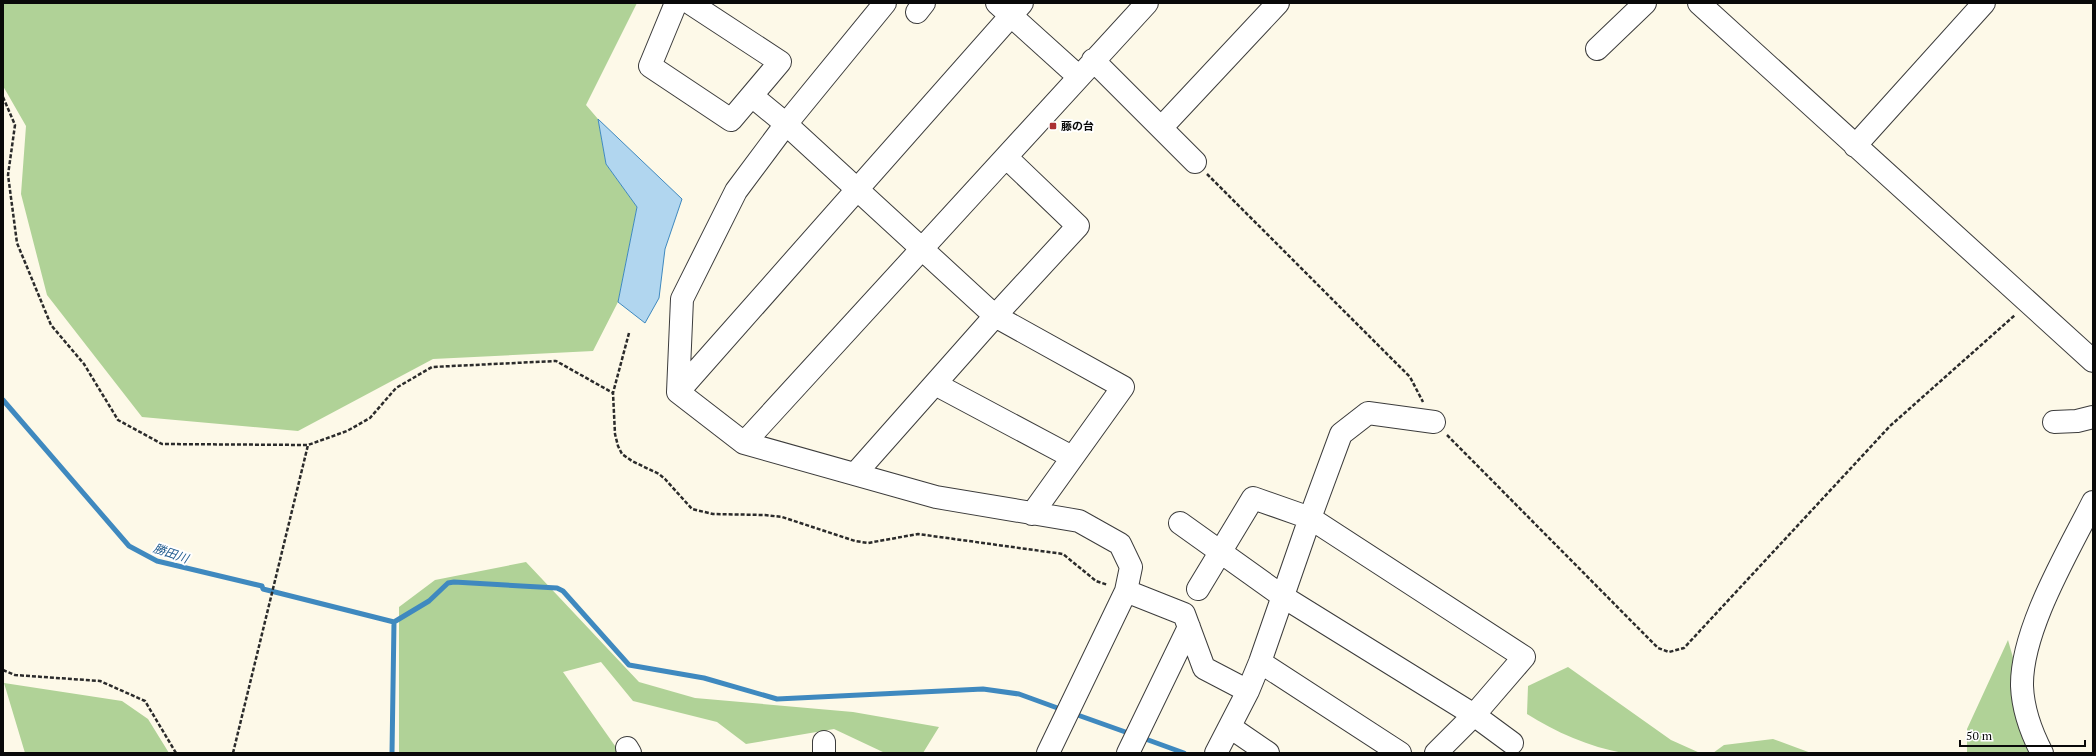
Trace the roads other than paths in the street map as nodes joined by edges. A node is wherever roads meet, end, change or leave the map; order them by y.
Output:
1 (676, 3) edge
2 (690, 3) edge
3 (885, 3) edge
4 (1147, 3) edge
5 (1278, 3) edge
6 (1645, 3) edge
7 (1699, 3) edge
8 (1984, 3) edge
9 (1010, 7) edge
10 (1596, 49) dead end
11 (1093, 60) junction
12 (1079, 77) junction
13 (752, 96) junction
14 (786, 124) junction
15 (1162, 128) junction
16 (1855, 146) junction
17 (1006, 157) junction
18 (1195, 162) road end
19 (858, 190) junction
20 (922, 248) junction
21 (995, 316) junction
22 (2093, 361) edge
23 (935, 384) junction
24 (678, 392) junction
25 (2093, 417) edge
26 (1434, 422) road end
27 (2054, 422) dead end
28 (744, 443) junction
29 (1072, 457) junction
30 (855, 474) junction
31 (2093, 502) edge
32 (1032, 514) junction
33 (1310, 518) junction
34 (1180, 523) dead end
35 (1220, 553) junction
36 (1198, 590) dead end
37 (1126, 591) junction
38 (1282, 596) junction
39 (1189, 627) junction
40 (1260, 662) junction
41 (1248, 691) junction
42 (1474, 715) junction
43 (1230, 727) junction
44 (1512, 743) dead end
45 (1048, 753) edge
46 (1128, 753) edge
47 (1216, 753) edge
48 (1268, 753) edge
49 (1400, 753) edge
50 (1436, 753) edge
51 (2042, 753) edge

1 - 13 street
2 - 13 street
3 - 14 street
4 - 11 street
5 - 15 street
6 - 10 street
7 - 16 street
8 - 16 street
9 - 12 street
9 - 19 street
11 - 12 street
11 - 15 street
12 - 17 street
13 - 14 street
14 - 19 street
14 - 24 street
15 - 18 street
16 - 22 street
17 - 20 street
17 - 21 street
19 - 20 street
19 - 24 street
20 - 21 street
20 - 28 street
21 - 23 street
21 - 29 street
23 - 29 street
23 - 30 street
24 - 28 street
25 - 27 street
26 - 33 street
28 - 30 street
29 - 32 street
30 - 32 street
31 - 51 street
32 - 37 street
33 - 35 street
33 - 38 street
33 - 42 street
34 - 35 street
35 - 36 street
35 - 38 street
37 - 39 street
37 - 45 street
38 - 40 street
38 - 42 street
39 - 41 street
39 - 46 street
40 - 41 street
40 - 49 street
41 - 43 street
42 - 44 street
42 - 50 street
43 - 47 street
43 - 48 street

